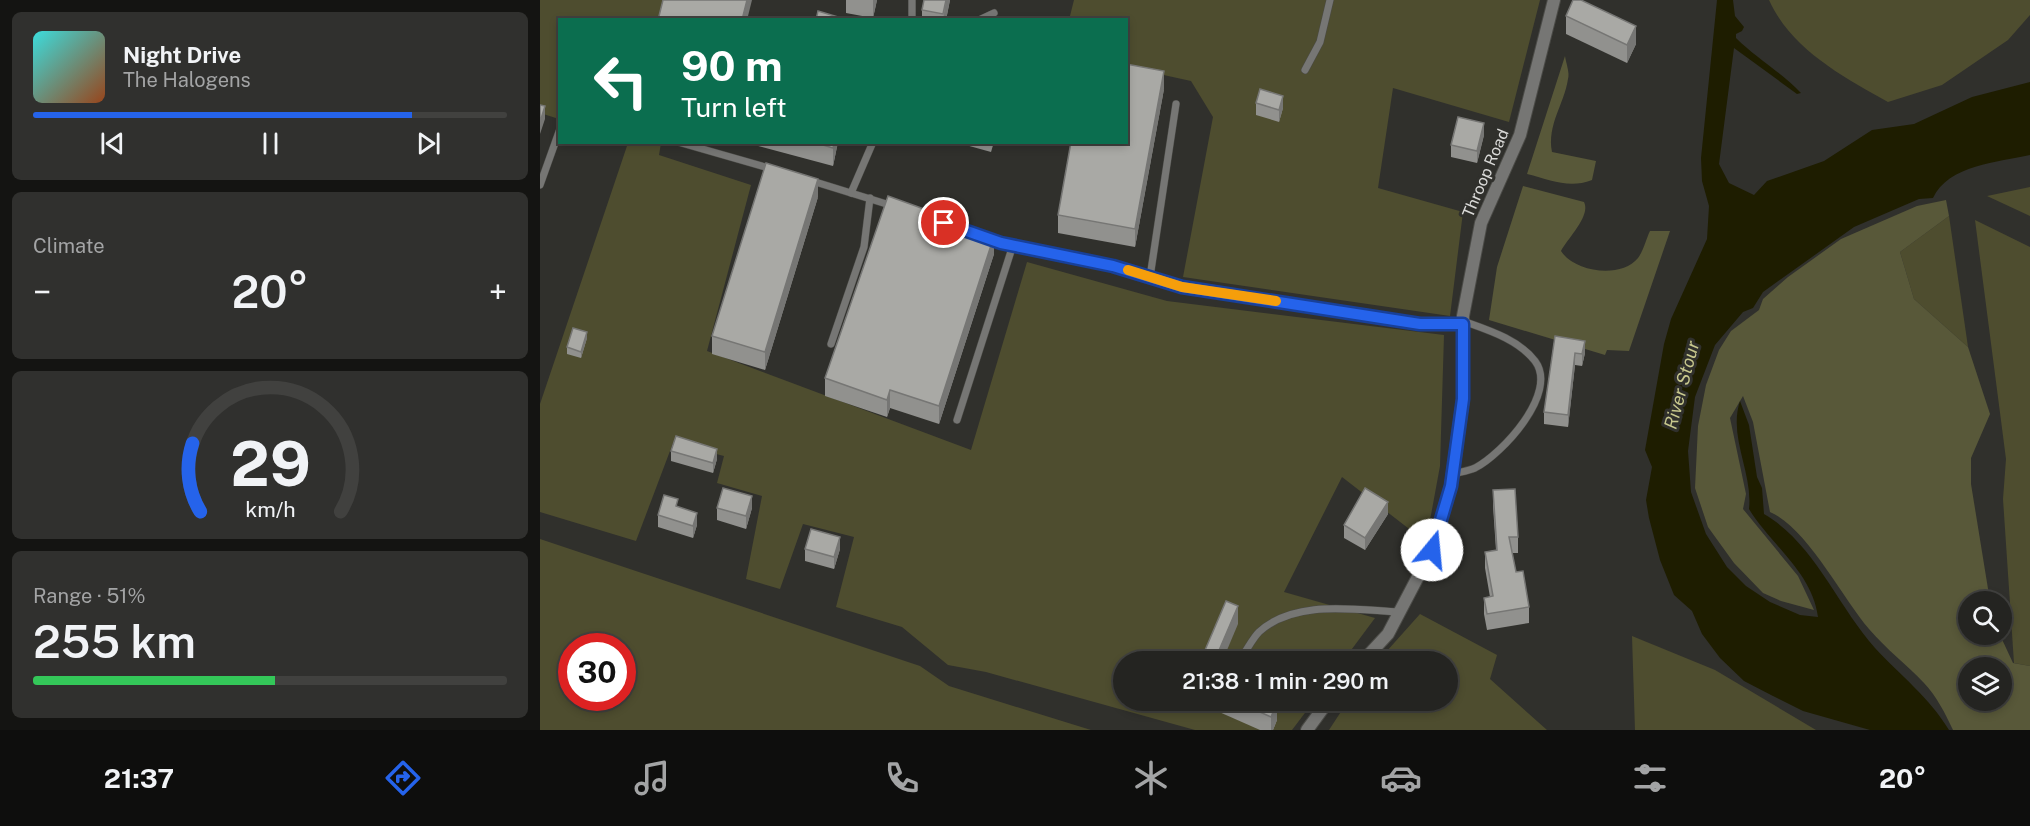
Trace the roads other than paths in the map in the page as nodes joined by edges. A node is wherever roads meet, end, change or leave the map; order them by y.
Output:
1 (912, 0) edge
2 (1330, 0) edge
3 (1554, 0) edge
4 (994, 13) dead end
5 (912, 18) edge
6 (983, 18) edge
7 (1305, 70) dead end
8 (1176, 104) dead end
9 (558, 135) edge
10 (685, 144) edge
11 (872, 144) edge
12 (778, 171) edge
13 (799, 177) edge
14 (540, 185) edge
15 (852, 193) junction
16 (870, 198) junction
17 (897, 207) edge
18 (980, 235) edge
19 (1013, 245) junction
20 (1150, 277) junction
21 (1463, 322) junction
22 (831, 344) dead end
23 (957, 420) dead end
24 (1453, 474) junction
25 (1399, 612) junction
26 (1246, 651) edge
27 (1372, 651) edge
28 (1321, 711) edge
29 (1307, 730) edge

1 - 5 lane
2 - 7 lane
3 - 21 street, Throop Road
4 - 6 lane
8 - 20 lane
9 - 14 lane
10 - 12 lane
11 - 15 lane
13 - 15 lane
15 - 16 lane
16 - 17 lane
16 - 22 lane
18 - 19 lane
19 - 20 lane
19 - 23 lane
20 - 21 lane
21 - 24 street, Throop Road
21 - 24 lane
24 - 25 street, Throop Road
25 - 26 lane
25 - 27 street, Throop Road
28 - 29 street

